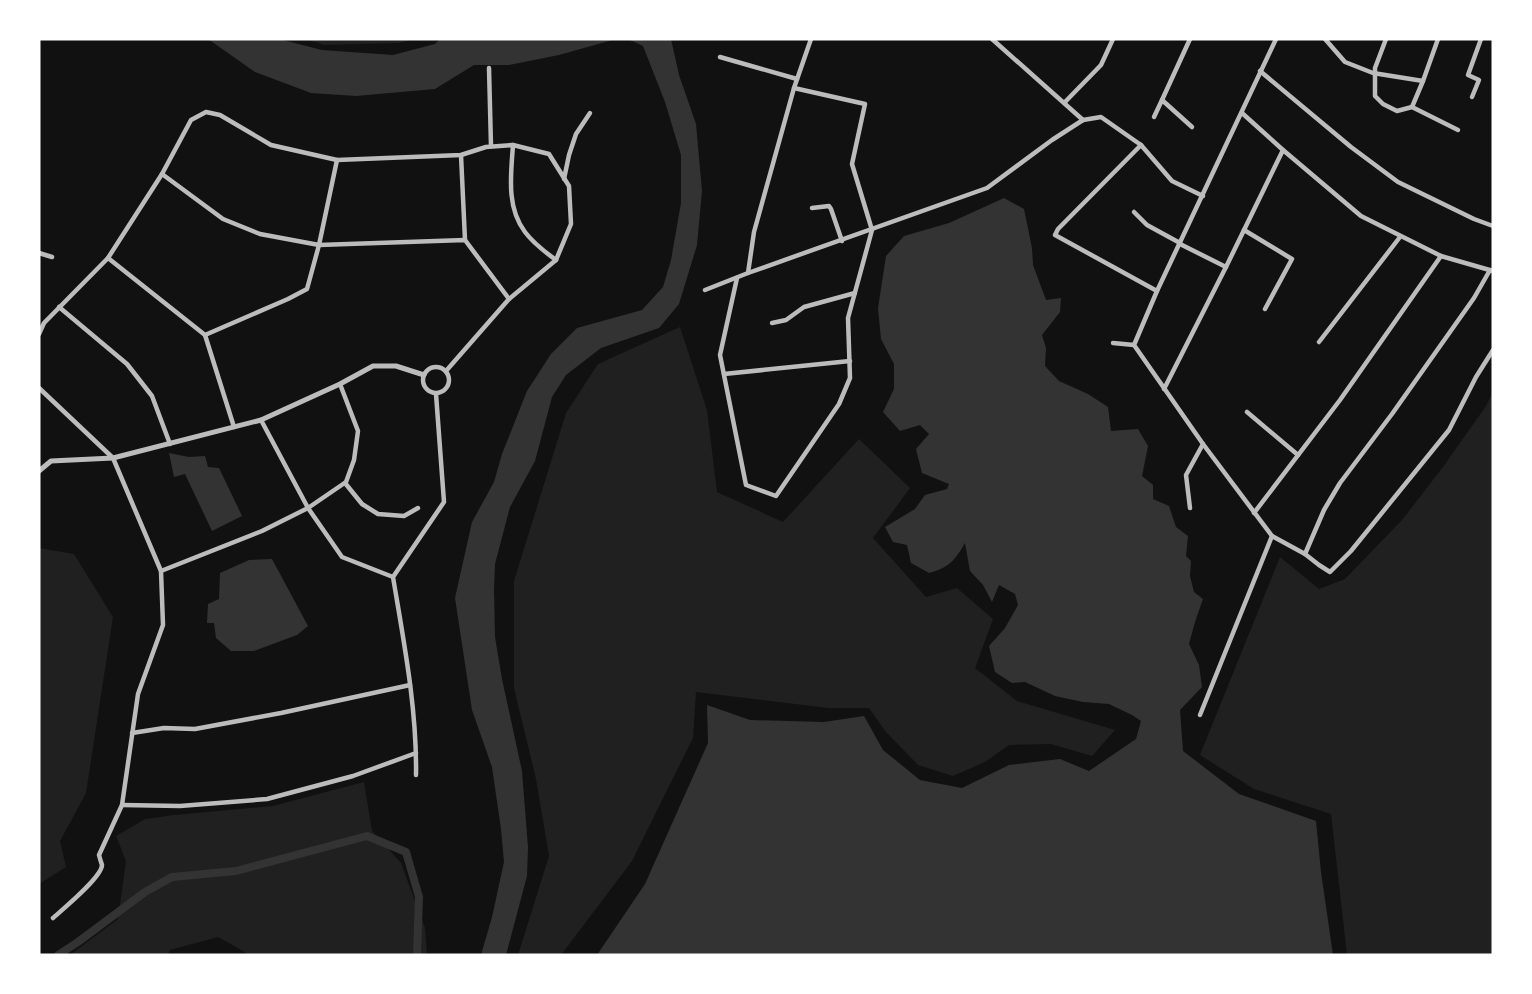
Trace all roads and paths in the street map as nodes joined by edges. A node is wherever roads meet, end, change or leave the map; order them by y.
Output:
1 (811, 39) edge
2 (992, 39) edge
3 (1113, 39) edge
4 (1190, 39) edge
5 (1276, 39) edge
6 (1325, 39) edge
7 (1386, 39) edge
8 (1438, 39) edge
9 (1480, 39) edge
10 (720, 57) dead end
11 (489, 68) dead end
12 (1260, 71) junction
13 (1375, 73) junction
14 (797, 79) junction
15 (1423, 81) junction
16 (794, 88) junction
17 (1472, 97) dead end
18 (1162, 100) junction
19 (1065, 102) junction
20 (1412, 107) junction
21 (590, 113) dead end
22 (1242, 113) junction
23 (1154, 117) dead end
24 (1083, 120) junction
25 (1192, 127) dead end
26 (1458, 130) dead end
27 (513, 145) junction
28 (1141, 145) junction
29 (491, 146) junction
30 (1283, 150) junction
31 (461, 155) junction
32 (337, 160) junction
33 (162, 174) junction
34 (564, 179) junction
35 (1203, 196) junction
36 (812, 208) dead end
37 (1134, 212) dead end
38 (1493, 226) edge
39 (873, 230) junction
40 (1244, 230) junction
41 (1400, 237) junction
42 (465, 240) junction
43 (842, 241) junction
44 (1180, 244) junction
45 (319, 246) junction
46 (39, 253) edge
47 (1441, 256) junction
48 (52, 257) dead end
49 (108, 258) junction
50 (556, 260) junction
51 (1226, 267) junction
52 (1491, 270) edge
53 (748, 273) junction
54 (737, 278) junction
55 (705, 290) dead end
56 (1157, 291) junction
57 (855, 293) junction
58 (509, 299) junction
59 (59, 307) junction
60 (1265, 309) dead end
61 (772, 323) dead end
62 (39, 334) edge
63 (205, 335) junction
64 (1319, 342) dead end
65 (1113, 343) dead end
66 (1134, 345) junction
67 (1493, 350) edge
68 (850, 361) junction
69 (446, 371) junction
70 (724, 374) junction
71 (424, 375) junction
72 (340, 384) junction
73 (39, 388) edge
74 (1164, 388) junction
75 (436, 393) junction
76 (1247, 412) dead end
77 (261, 420) junction
78 (234, 427) junction
79 (170, 444) junction
80 (1203, 444) junction
81 (1298, 455) junction
82 (113, 458) junction
83 (39, 471) edge
84 (345, 483) junction
85 (308, 508) junction
86 (418, 508) dead end
87 (1190, 508) dead end
88 (1254, 513) junction
89 (1272, 536) junction
90 (1305, 554) junction
91 (161, 571) junction
92 (393, 577) junction
93 (410, 685) junction
94 (1200, 715) dead end
95 (132, 733) junction
96 (416, 753) junction
97 (416, 775) dead end
98 (122, 805) junction
99 (53, 918) dead end

1 - 14 street
2 - 19 street
3 - 19 street
4 - 18 street
5 - 12 street
6 - 13 street
7 - 13 street
8 - 15 street
9 - 17 street
10 - 14 street
11 - 29 street
12 - 22 street
12 - 38 street
13 - 15 street
13 - 20 street
14 - 16 street
15 - 20 street
16 - 39 street
16 - 53 street
18 - 23 street
18 - 25 street
19 - 24 street
20 - 26 street
21 - 34 street
22 - 30 street
22 - 35 street
24 - 28 street
24 - 39 street
27 - 29 street
27 - 34 street
27 - 50 street
28 - 35 street
28 - 56 street
29 - 31 street
30 - 40 street
30 - 41 street
31 - 32 street
31 - 42 street
32 - 33 street
32 - 45 street
33 - 45 street
33 - 49 street
34 - 50 street
35 - 44 street
36 - 43 street
37 - 44 street
39 - 43 street
39 - 57 street
40 - 51 street
40 - 60 street
41 - 47 street
41 - 64 street
42 - 45 street
42 - 58 street
43 - 53 street
44 - 51 street
44 - 56 street
45 - 63 street
46 - 48 street
47 - 52 street
47 - 81 street
49 - 59 street
49 - 63 street
50 - 58 street
51 - 74 street
52 - 90 street
53 - 54 street
54 - 55 street
54 - 70 street
56 - 66 street
57 - 61 street
57 - 68 street
58 - 69 street
59 - 62 street
59 - 79 street
63 - 78 street
65 - 66 street
66 - 74 street
67 - 90 street
68 - 70 street
68 - 70 street
69 - 71 street
69 - 75 street
71 - 72 street
71 - 75 street
72 - 77 street
72 - 84 street
73 - 82 street
74 - 80 street
75 - 92 street
76 - 81 street
77 - 78 street
77 - 85 street
78 - 79 street
79 - 82 street
80 - 87 street
80 - 88 street
81 - 88 street
82 - 83 street
82 - 91 street
84 - 85 street
84 - 86 street
85 - 91 street
85 - 92 street
88 - 89 street
89 - 90 street
89 - 94 street
91 - 95 street
92 - 93 street
93 - 95 street
93 - 96 street
95 - 98 street
96 - 97 street
96 - 98 street
98 - 99 street

